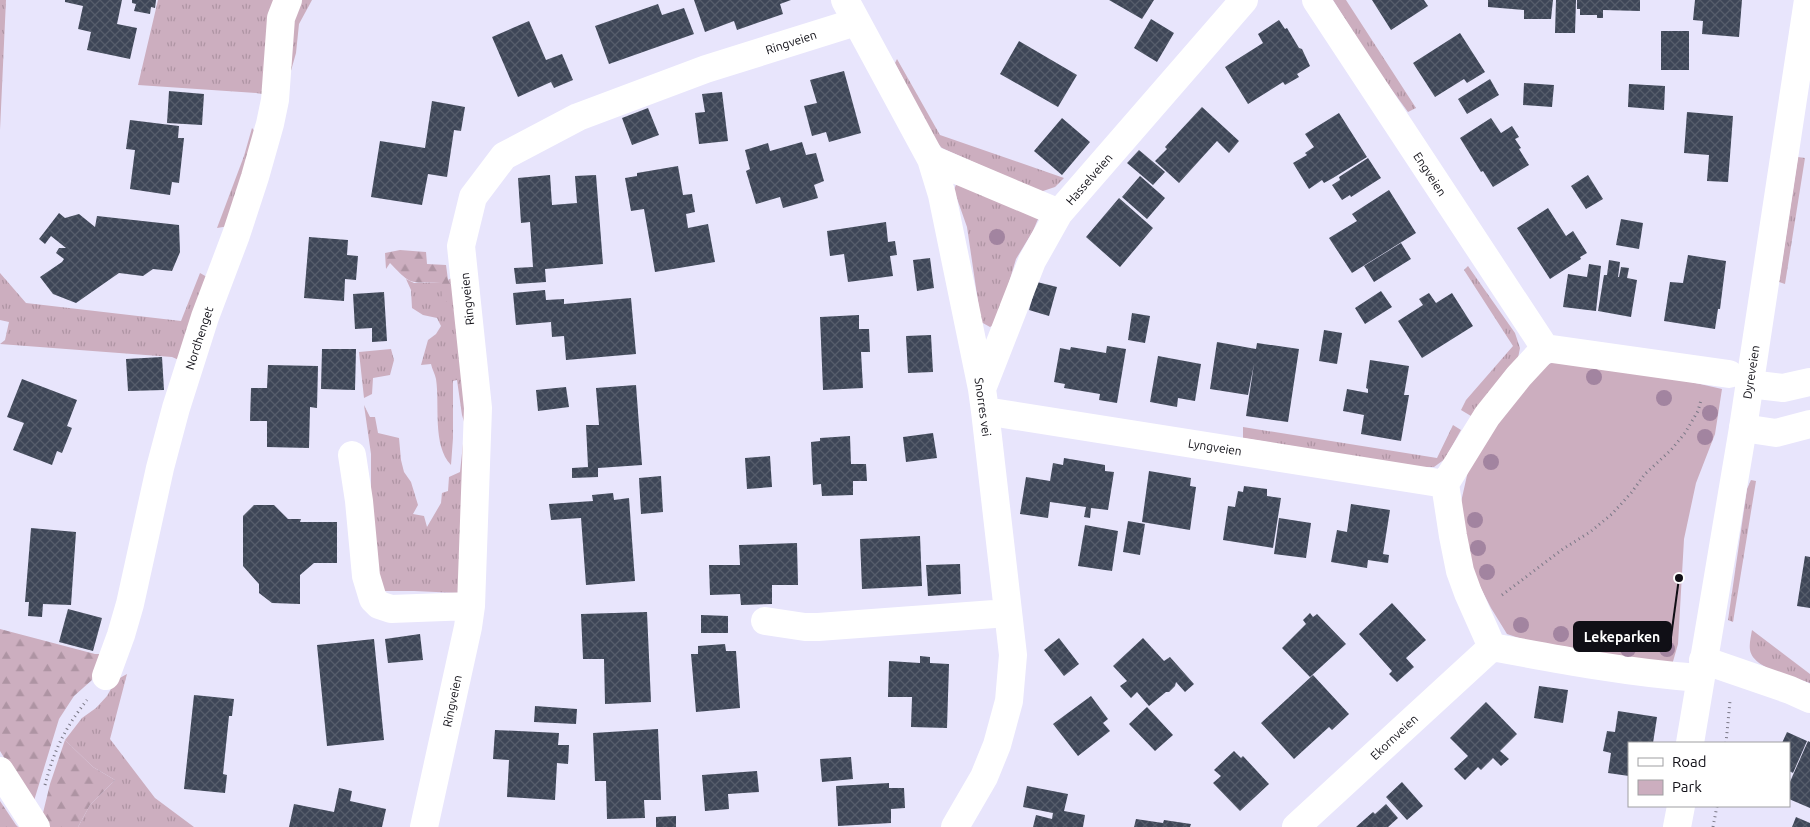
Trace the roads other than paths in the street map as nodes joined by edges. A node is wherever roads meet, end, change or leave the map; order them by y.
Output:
1 (288, 0) edge
2 (1244, 0) edge
3 (1316, 0) edge
4 (1808, 0) edge
5 (851, 11) edge
6 (931, 159) junction
7 (1059, 213) junction
8 (1544, 348) junction
9 (1729, 377) junction
10 (1810, 382) edge
11 (983, 400) junction
12 (1810, 424) edge
13 (1743, 428) junction
14 (352, 454) dead end
15 (1445, 484) junction
16 (471, 606) junction
17 (1008, 613) junction
18 (765, 621) dead end
19 (1492, 647) junction
20 (1702, 669) junction
21 (106, 676) road end
22 (1810, 699) edge
23 (1690, 742) edge
24 (0, 771) edge
25 (1681, 807) edge
26 (36, 826) edge
27 (424, 827) edge
28 (955, 827) edge
29 (1296, 827) edge
30 (1677, 827) edge

1 - 21 street, Nordhenget
2 - 7 street, Hasselveien
3 - 8 street, Engveien
4 - 9 street, Dyreveien
5 - 6 street, Snorres vei
5 - 16 street, Ringveien
6 - 7 street
6 - 11 street, Snorres vei
7 - 11 street, Hasselveien
8 - 9 street
8 - 15 street
9 - 10 street
9 - 13 street, Dyreveien
11 - 15 street, Lyngveien
11 - 17 street, Snorres vei
12 - 13 street
13 - 20 street, Dyreveien
14 - 16 street
15 - 19 street
16 - 27 street, Ringveien
17 - 18 street
17 - 28 street, Snorres vei
19 - 20 street
19 - 29 street, Ekornveien
20 - 22 street
20 - 23 street, Dyreveien
24 - 26 street
25 - 30 street

